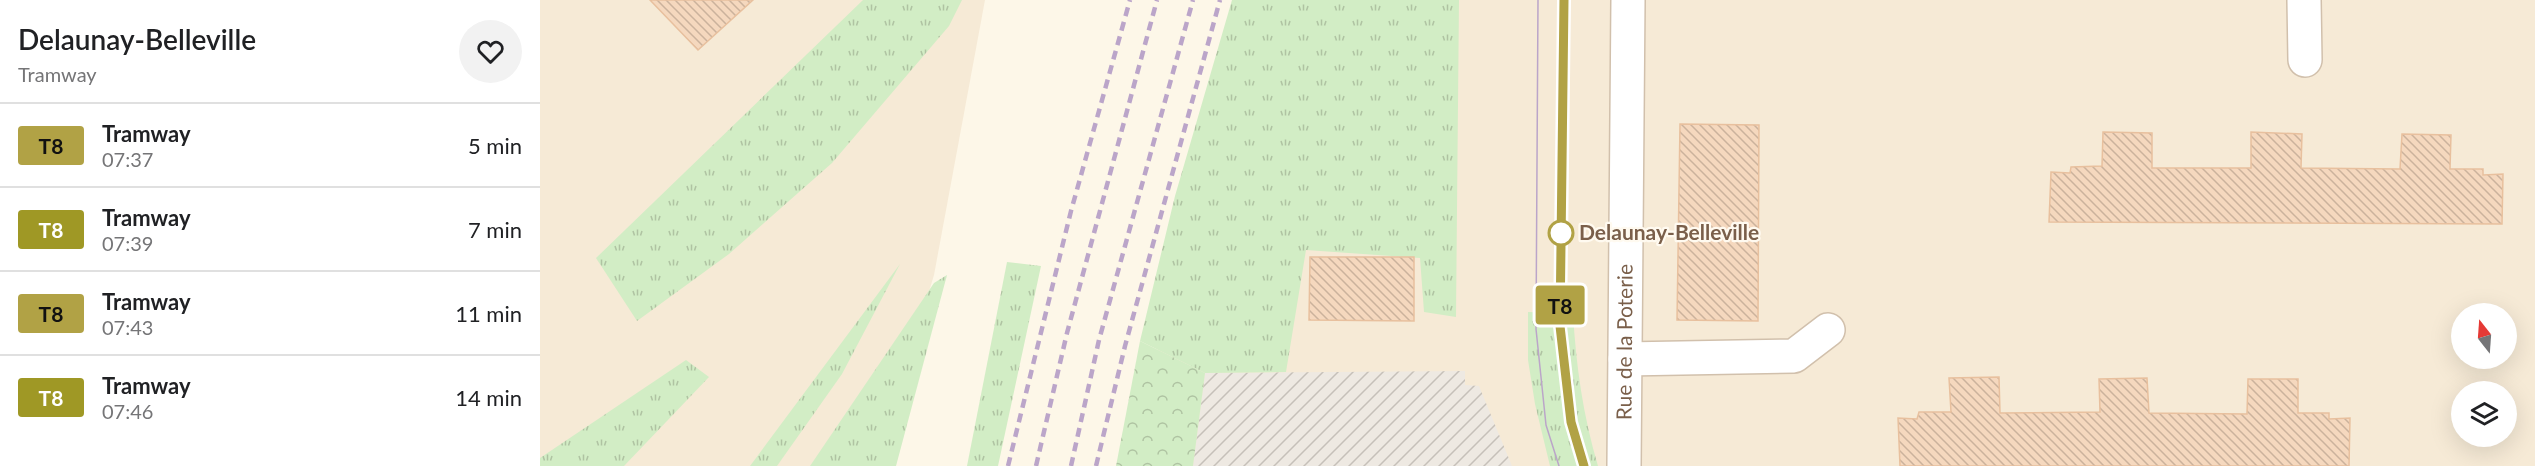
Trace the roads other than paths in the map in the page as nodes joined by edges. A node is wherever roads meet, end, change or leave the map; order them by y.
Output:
1 (1628, 0) edge
2 (2304, 0) edge
3 (2305, 60) dead end
4 (1828, 330) dead end
5 (1625, 359) junction
6 (1624, 466) edge

1 - 5 street, Rue de la Poterie
2 - 3 street
4 - 5 street
5 - 6 street, Rue de la Poterie

